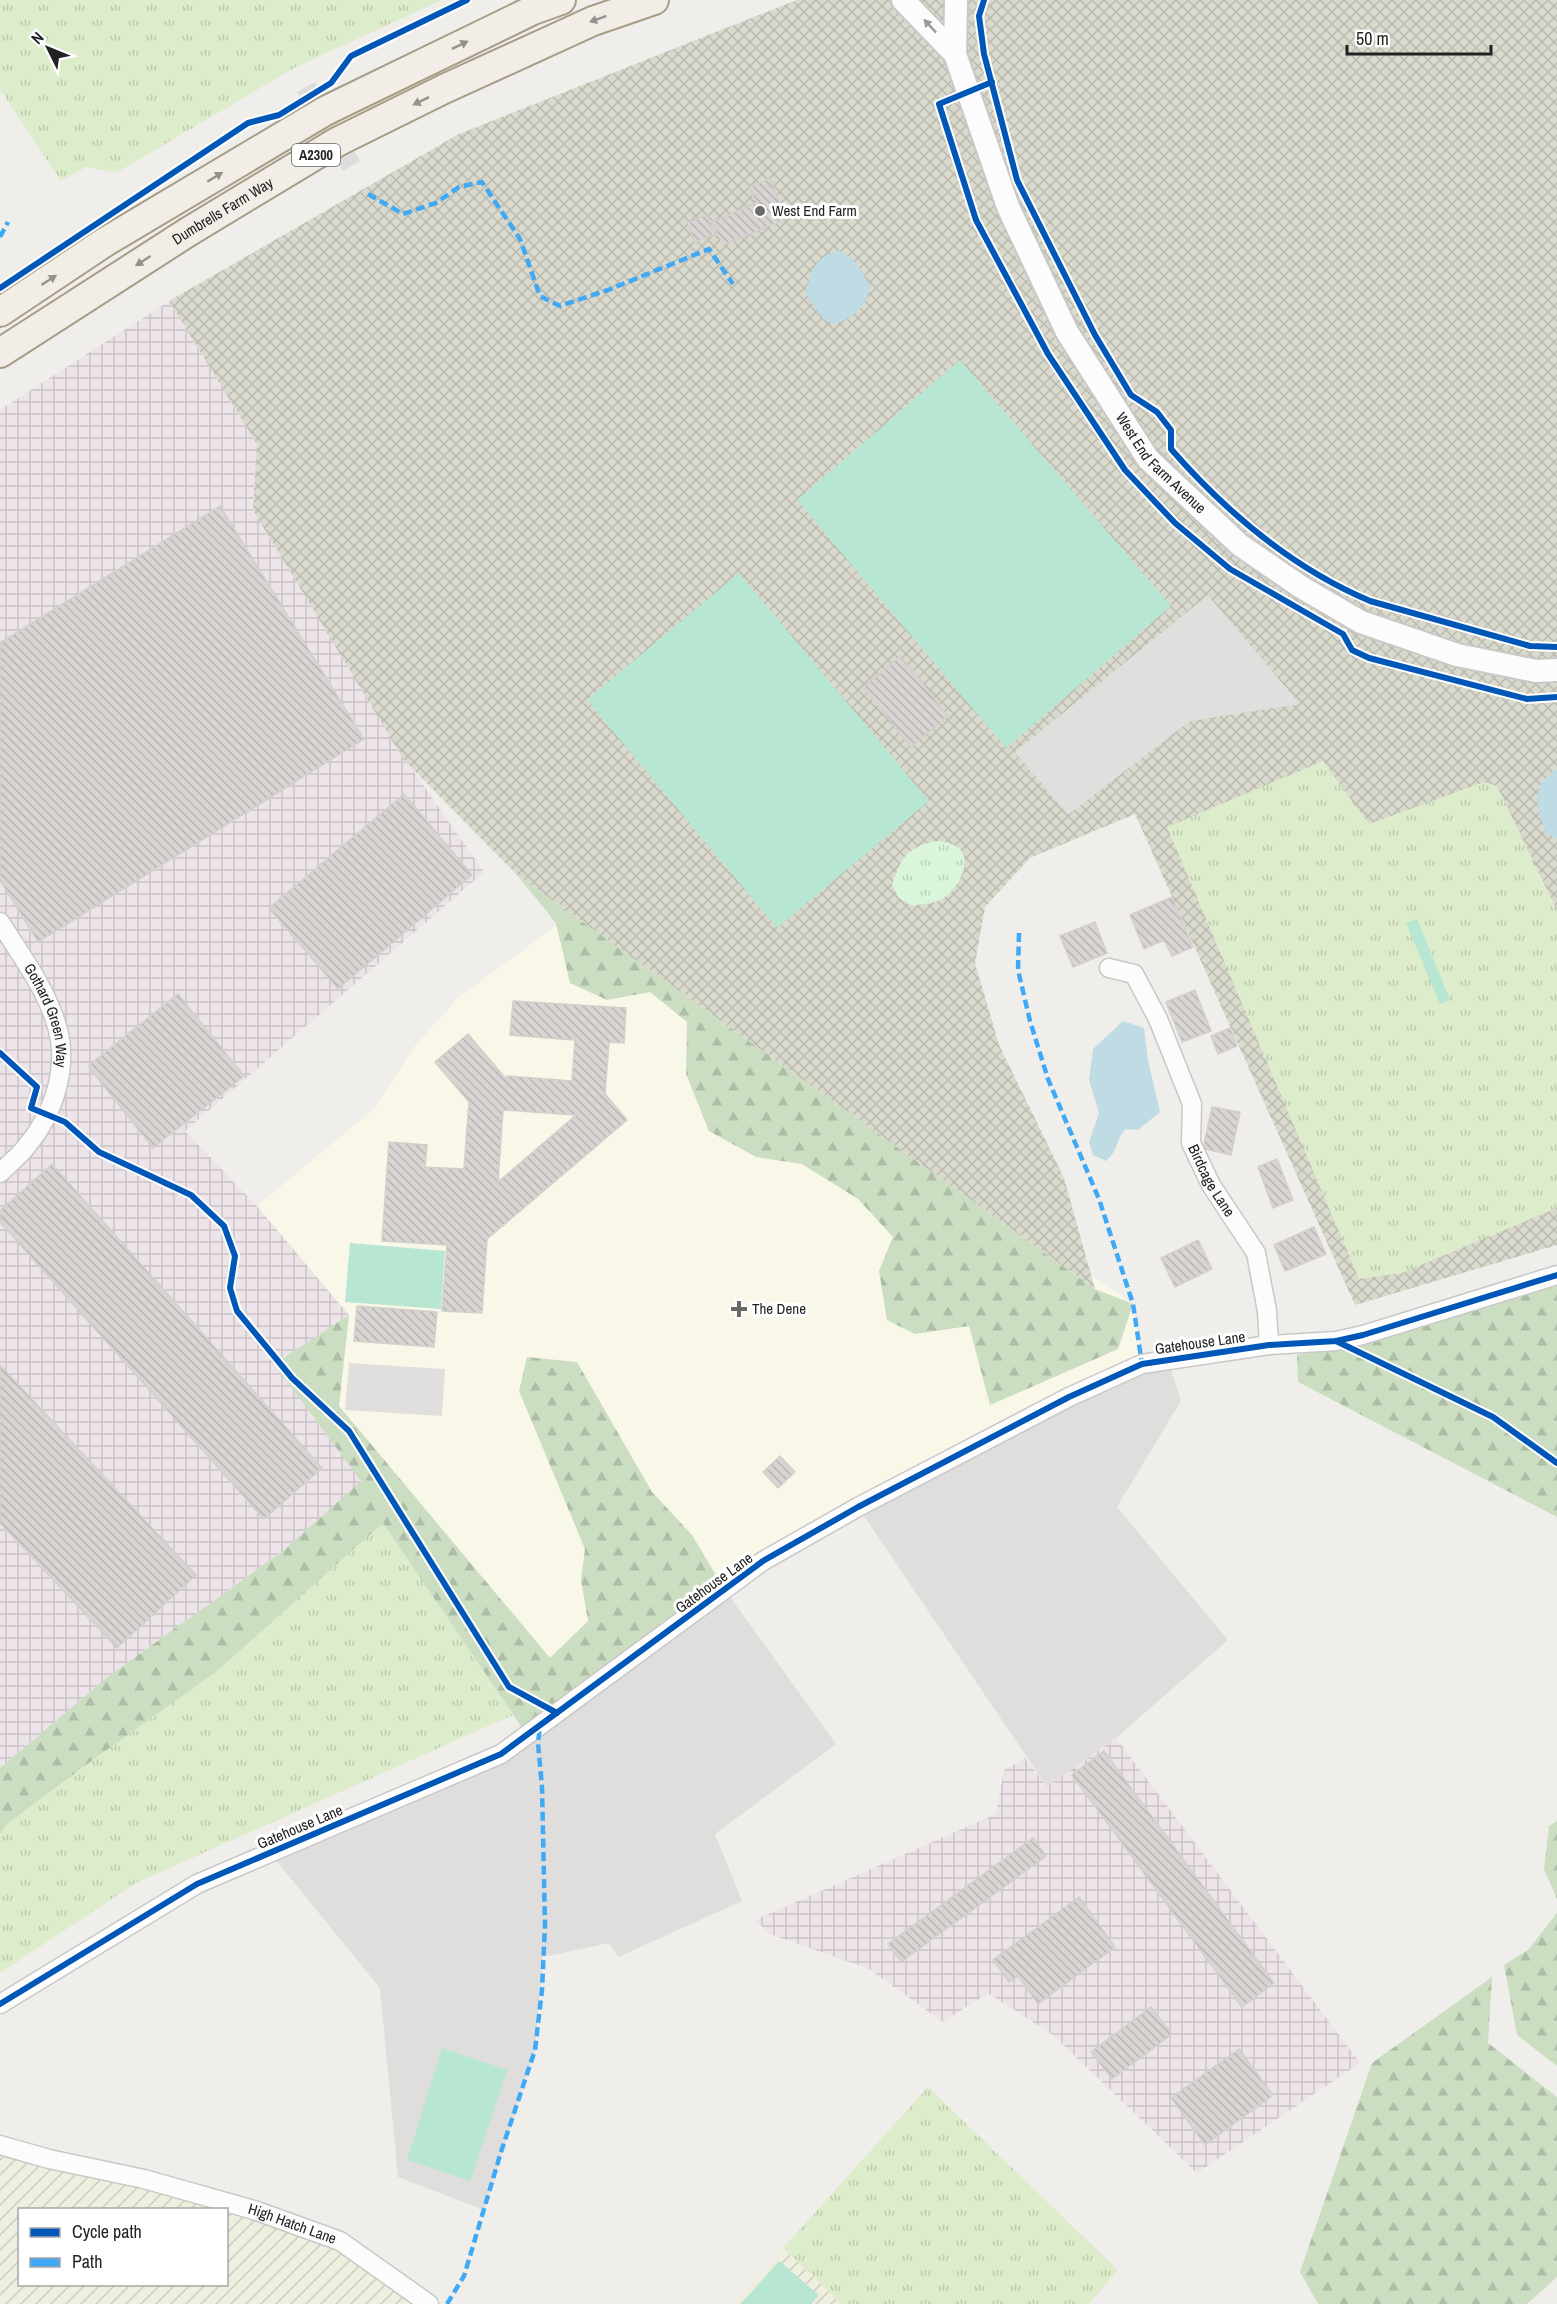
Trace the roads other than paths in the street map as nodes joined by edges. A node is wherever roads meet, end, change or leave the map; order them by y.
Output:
1 (561, 0) edge
2 (654, 0) edge
3 (903, 0) edge
4 (956, 0) edge
5 (955, 54) junction
6 (0, 312) edge
7 (0, 353) edge
8 (1557, 670) edge
9 (0, 922) edge
10 (1109, 968) dead end
11 (0, 1173) edge
12 (1557, 1275) edge
13 (1269, 1345) junction
14 (0, 2004) edge
15 (0, 2145) edge
16 (429, 2304) edge

6 -> 1 main road, A2300
2 -> 7 main road, Dumbrells Farm Way / A2300
5 -> 3 street, West End Farm Avenue
4 - 5 street, West End Farm Avenue
5 - 8 street, West End Farm Avenue
9 - 11 street, Gothard Green Way
10 - 13 street, Birdcage Lane
12 - 13 street, Gatehouse Lane
13 - 14 street, Gatehouse Lane
15 - 16 street, High Hatch Lane

